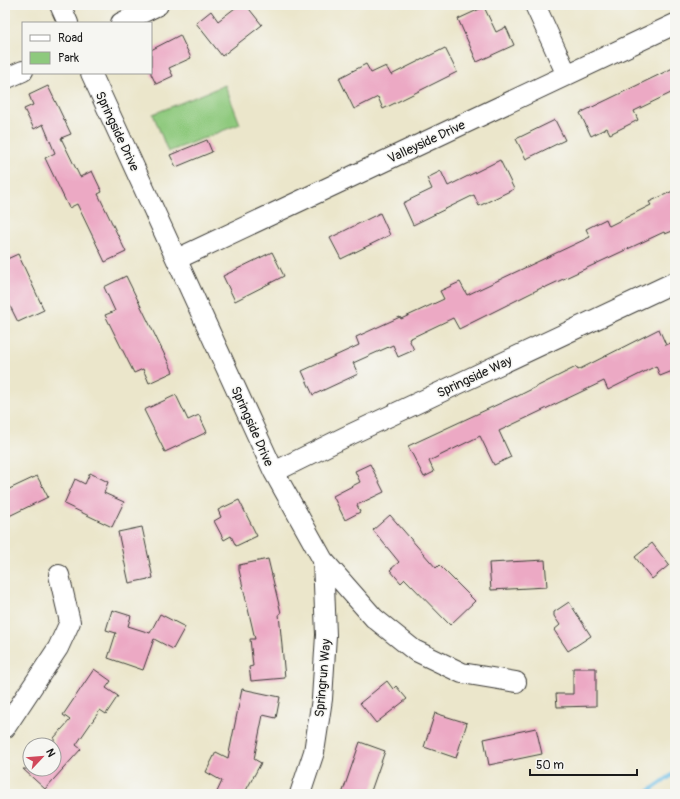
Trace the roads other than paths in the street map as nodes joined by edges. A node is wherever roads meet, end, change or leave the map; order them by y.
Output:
1 (60, 5) edge
2 (158, 5) edge
3 (535, 5) edge
4 (68, 22) edge
5 (123, 22) edge
6 (675, 24) edge
7 (22, 72) edge
8 (91, 74) edge
9 (567, 74) junction
10 (5, 80) edge
11 (177, 259) junction
12 (675, 282) edge
13 (274, 472) junction
14 (322, 560) junction
15 (59, 575) dead end
16 (516, 682) dead end
17 (5, 728) edge
18 (300, 794) edge

1 - 4 street
2 - 5 street
3 - 9 street
6 - 9 street, Valleyside Drive
7 - 10 street
8 - 11 street, Springside Drive
9 - 11 street, Valleyside Drive
11 - 13 street, Springside Drive
12 - 13 street, Springside Way
13 - 14 street, Springside Drive
14 - 16 street, Springside Drive
14 - 18 street, Springrun Way
15 - 17 street

